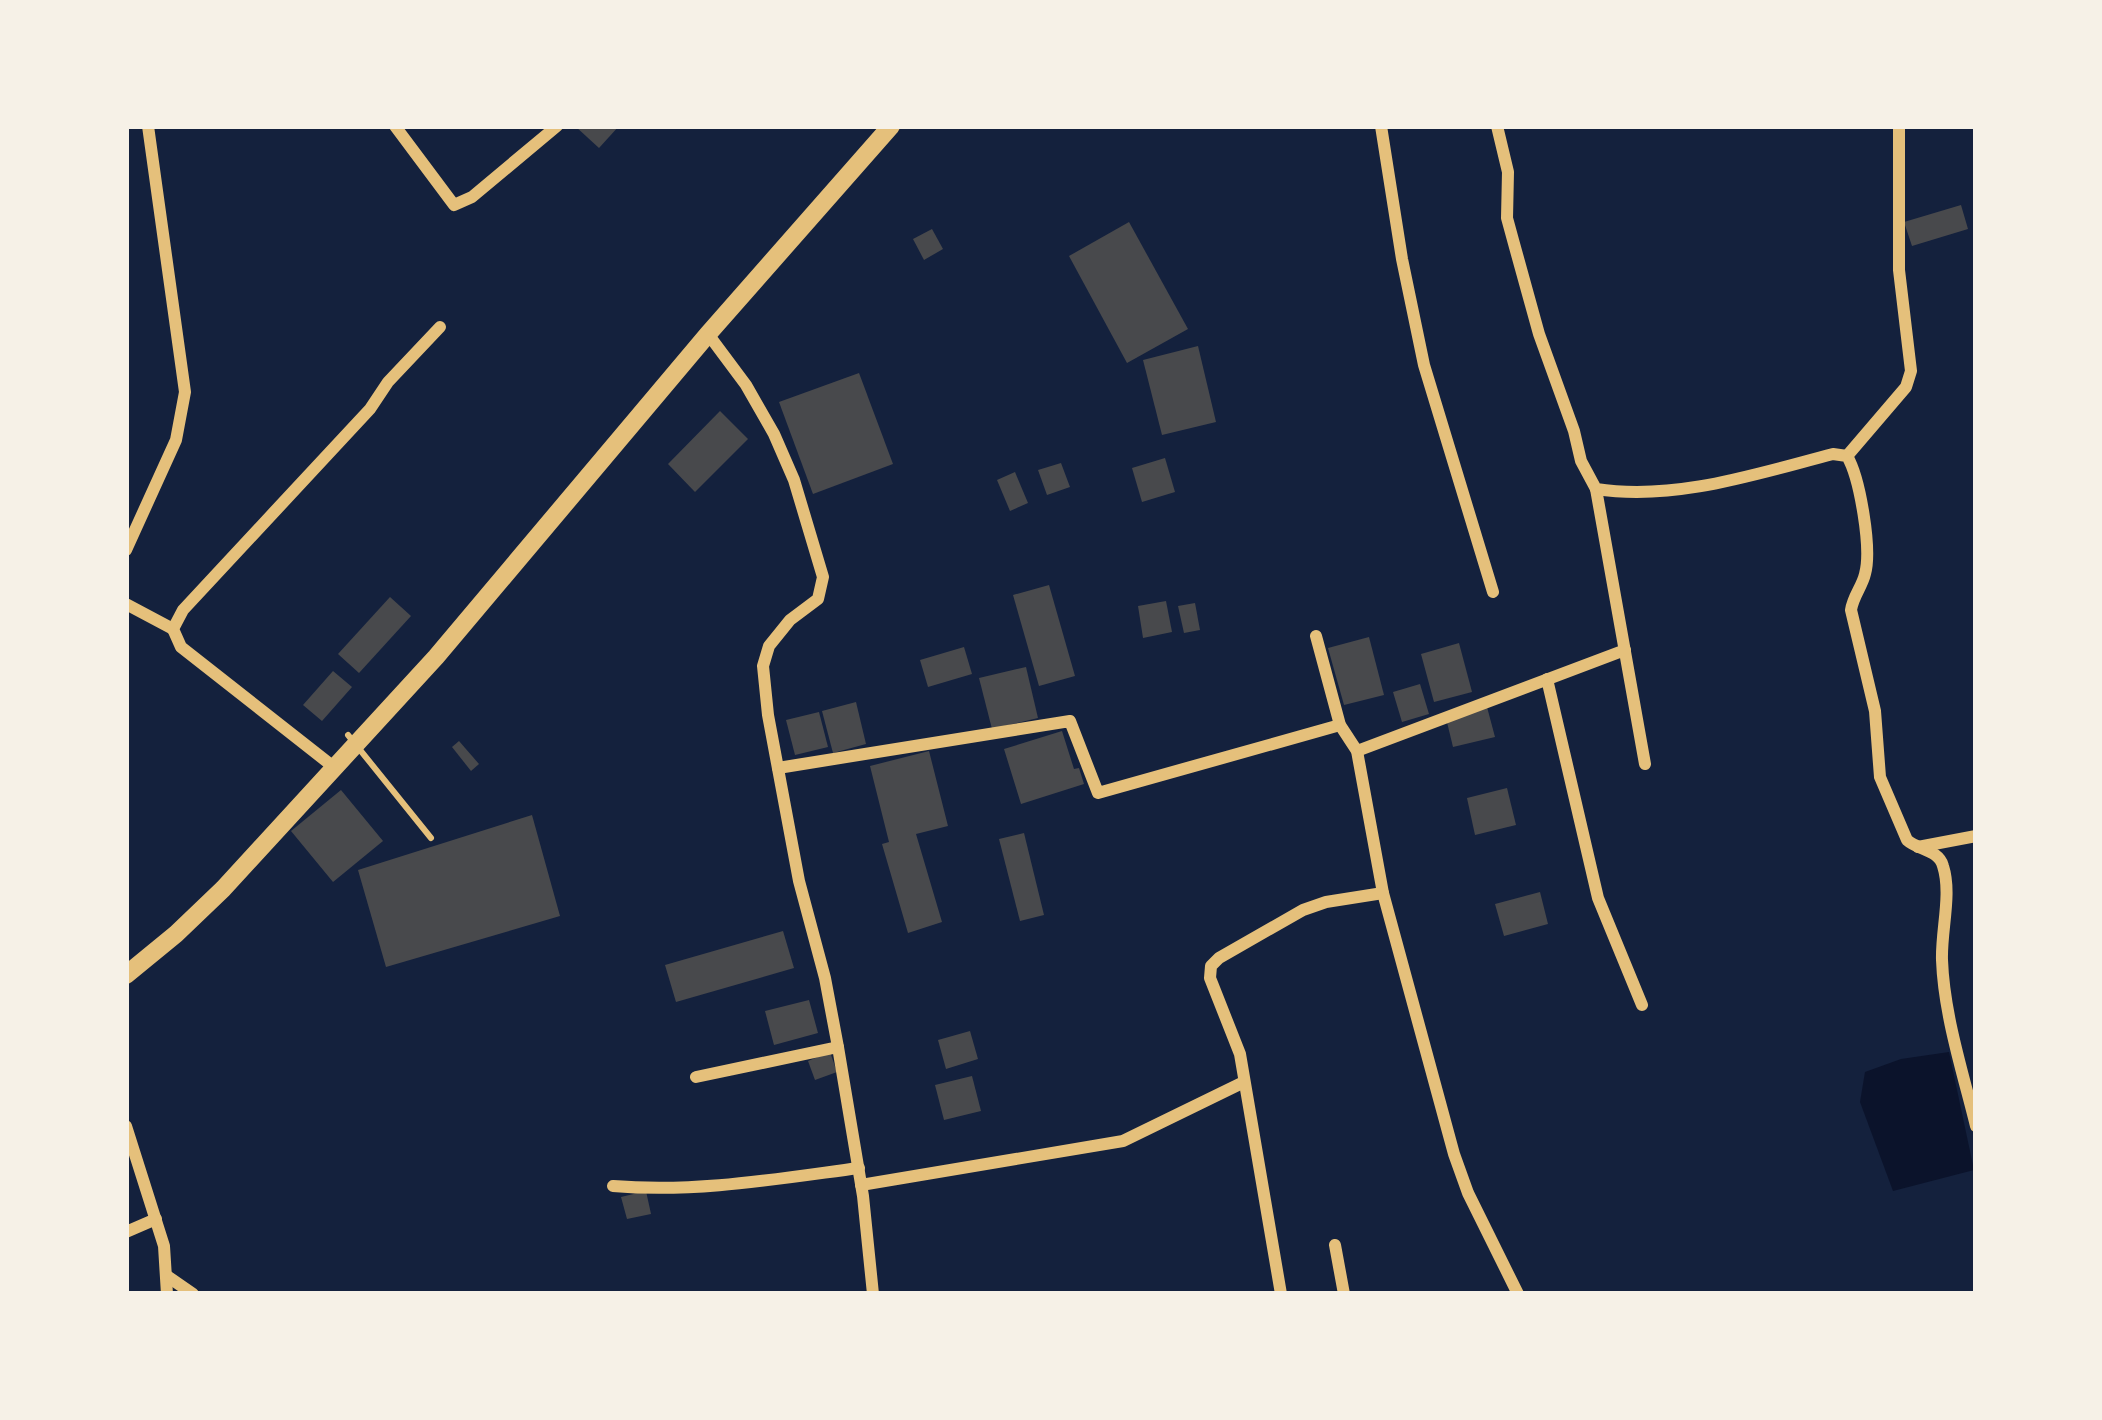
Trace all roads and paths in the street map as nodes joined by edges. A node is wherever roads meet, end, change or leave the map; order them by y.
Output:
1 (148, 126) edge
2 (395, 126) edge
3 (557, 126) edge
4 (891, 126) edge
5 (1382, 126) edge
6 (1497, 126) edge
7 (1899, 126) edge
8 (440, 327) dead end
9 (708, 334) junction
10 (1847, 455) junction
11 (1596, 489) junction
12 (126, 550) edge
13 (1493, 592) dead end
14 (126, 604) edge
15 (173, 629) junction
16 (1316, 636) dead end
17 (1625, 650) junction
18 (1547, 679) junction
19 (1340, 725) junction
20 (352, 740) junction
21 (1357, 751) junction
22 (1645, 764) dead end
23 (335, 768) junction
24 (778, 768) junction
25 (1976, 836) edge
26 (431, 838) dead end
27 (1915, 847) junction
28 (1384, 893) junction
29 (126, 975) edge
30 (1642, 1005) dead end
31 (838, 1047) junction
32 (695, 1077) dead end
33 (1244, 1082) junction
34 (126, 1126) edge
35 (1976, 1126) edge
36 (859, 1168) junction
37 (861, 1185) junction
38 (613, 1186) dead end
39 (156, 1219) junction
40 (126, 1232) edge
41 (1335, 1245) dead end
42 (167, 1276) junction
43 (166, 1294) edge
44 (193, 1294) edge
45 (873, 1294) edge
46 (1281, 1294) edge
47 (1344, 1294) edge
48 (1518, 1294) edge

1 - 12 street
2 - 3 street
4 - 9 main road
5 - 13 street
6 - 11 street
7 - 10 street
8 - 15 street
9 - 20 main road
9 - 24 street
10 - 11 street
10 - 27 street
11 - 17 street
14 - 15 street
15 - 23 street
16 - 19 street
17 - 18 street
17 - 22 street
18 - 21 street
18 - 30 street
19 - 21 street
19 - 24 street
20 - 23 main road
20 - 26 lane
21 - 28 street
23 - 29 main road
24 - 31 street
25 - 27 street
27 - 35 street
28 - 33 street
28 - 48 street
31 - 32 street
31 - 36 street
33 - 37 street
33 - 46 street
34 - 39 street
36 - 37 street
36 - 38 street
37 - 45 street
39 - 40 street
39 - 42 street
41 - 47 street
42 - 43 street
42 - 44 street

